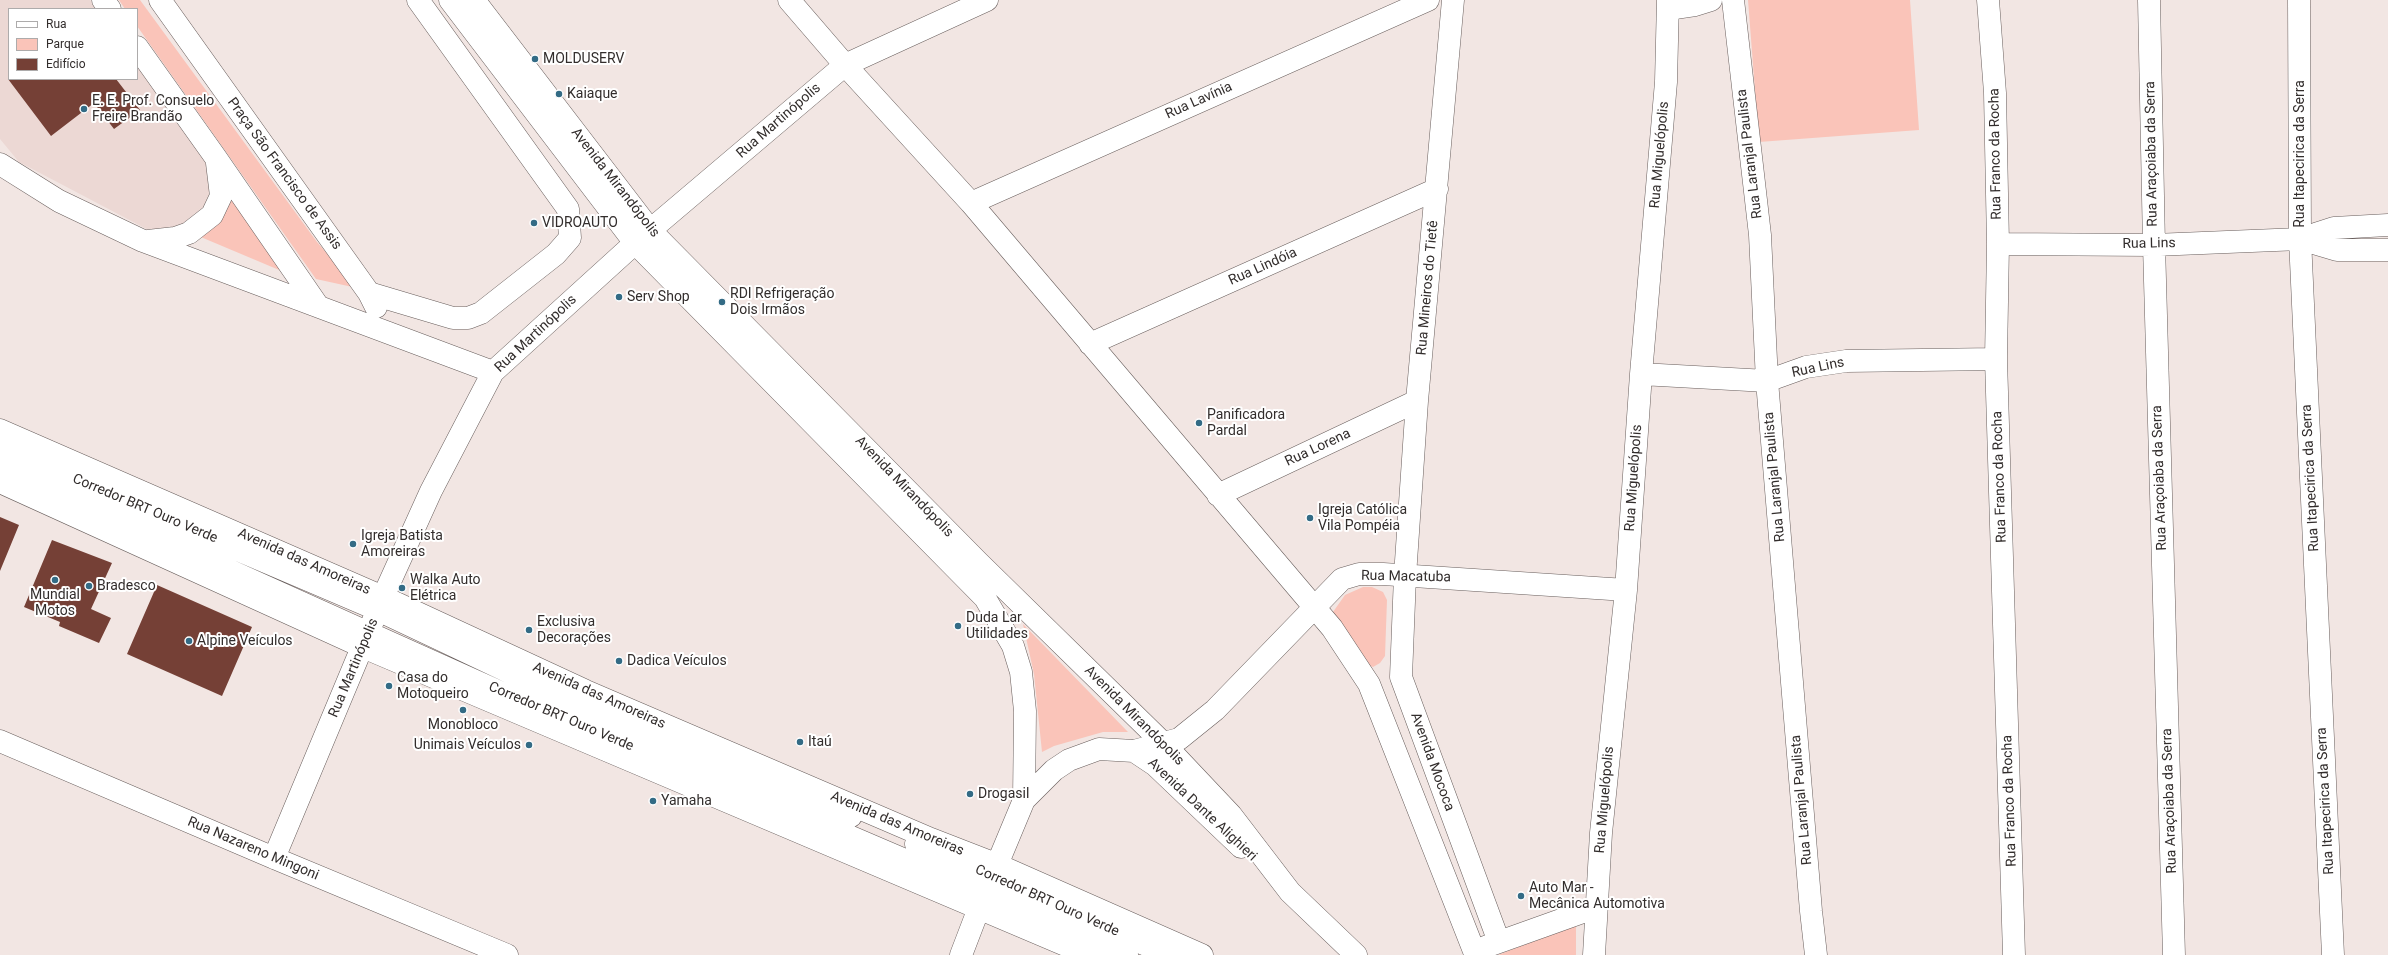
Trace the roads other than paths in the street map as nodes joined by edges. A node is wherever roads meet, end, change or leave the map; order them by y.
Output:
1 (103, 0) edge
2 (160, 0) edge
3 (418, 0) edge
4 (450, 0) edge
5 (474, 0) edge
6 (789, 0) edge
7 (987, 0) edge
8 (1428, 0) edge
9 (1453, 0) edge
10 (1711, 0) edge
11 (1733, 0) edge
12 (1988, 0) edge
13 (2149, 0) edge
14 (2300, 0) edge
15 (1668, 4) edge
16 (109, 8) edge
17 (138, 48) edge
18 (845, 65) junction
19 (216, 158) junction
20 (0, 164) edge
21 (1437, 189) junction
22 (971, 203) junction
23 (2388, 225) edge
24 (643, 237) junction
25 (2300, 239) junction
26 (143, 241) junction
27 (1998, 244) junction
28 (2154, 245) junction
29 (2388, 250) edge
30 (369, 293) junction
31 (318, 306) junction
32 (389, 333) junction
33 (1090, 344) junction
34 (1996, 359) junction
35 (493, 372) junction
36 (1641, 374) junction
37 (1767, 381) junction
38 (1418, 401) junction
39 (0, 430) edge
40 (0, 446) edge
41 (0, 467) edge
42 (0, 482) edge
43 (1218, 495) junction
44 (1405, 576) junction
45 (1626, 590) junction
46 (380, 603) junction
47 (1314, 606) junction
48 (366, 639) junction
49 (1401, 677) junction
50 (1369, 684) junction
51 (1163, 743) junction
52 (1, 744) edge
53 (1134, 751) junction
54 (1024, 800) junction
55 (274, 858) junction
56 (989, 886) junction
57 (1290, 892) junction
58 (1597, 907) junction
59 (1499, 942) junction
60 (1469, 953) edge
61 (507, 955) edge
62 (960, 955) edge
63 (1089, 955) edge
64 (1127, 955) edge
65 (1169, 955) edge
66 (1202, 955) edge
67 (1356, 955) edge
68 (1594, 955) edge
69 (1816, 955) edge
70 (2014, 955) edge
71 (2174, 955) edge
72 (2333, 955) edge

1 - 16 street
2 - 30 street, Praça São Francisco de Assis
3 - 30 street
4 - 24 street, Avenida Mirandópolis
5 - 24 street, Avenida Mirandópolis
6 - 18 street, Avenida Mococa
7 - 18 street, Rua Martinópolis
8 - 22 street, Rua Lavínia
9 - 21 street, Rua Mineiros do Tietê
10 - 15 street
11 - 37 street, Rua Laranjal Paulista
12 - 27 street, Rua Franco da Rocha
13 - 28 street, Rua Araçoiaba da Serra
14 - 25 street, Rua Itapecirica da Serra
15 - 36 street, Rua Miguelópolis
17 - 19 street
18 - 22 street, Avenida Mococa
18 - 24 street, Rua Martinópolis
19 - 26 street
19 - 31 street
20 - 26 street
21 - 33 street, Rua Lindóia
21 - 38 street, Rua Mineiros do Tietê
22 - 33 street, Avenida Mococa
23 - 25 street
24 - 35 street, Rua Martinópolis
24 - 51 street, Avenida Mirandópolis
24 - 54 street, Avenida Mirandópolis
25 - 28 street, Rua Lins
25 - 29 street
25 - 72 street, Rua Itapecirica da Serra
26 - 31 street
27 - 28 street, Rua Lins
27 - 34 street, Rua Franco da Rocha
28 - 71 street, Rua Araçoiaba da Serra
30 - 32 street, Praça São Francisco de Assis
31 - 32 street
32 - 35 street
33 - 43 street, Avenida Mococa
34 - 37 street, Rua Lins
34 - 70 street, Rua Franco da Rocha
35 - 46 street, Rua Martinópolis
36 - 37 street, Rua Lins
36 - 45 street, Rua Miguelópolis
37 - 69 street, Rua Laranjal Paulista
38 - 43 street, Rua Lorena
38 - 44 street, Rua Mineiros do Tietê
39 - 46 street, Avenida das Amoreiras
40 - 46 street, Corredor BRT Ouro Verde
41 - 48 street, Corredor BRT Ouro Verde
42 - 48 street
43 - 47 street, Avenida Mococa
44 - 45 street, Rua Macatuba
44 - 47 street, Rua Macatuba
44 - 49 street, Avenida Mococa
45 - 58 street, Rua Miguelópolis
46 - 48 street, Rua Martinópolis
46 - 56 street, Avenida das Amoreiras
47 - 50 street, Avenida Mococa
47 - 51 street, Rua Macatuba
48 - 55 street, Rua Martinópolis
48 - 56 street, Corredor BRT Ouro Verde
49 - 50 street
49 - 59 street, Avenida Mococa
50 - 60 street, Avenida Mococa
51 - 53 street, Rua Macatuba
51 - 57 street, Avenida Mirandópolis
52 - 55 street, Rua Nazareno Mingoni
53 - 54 street, Avenida Dante Alighieri
53 - 57 street, Avenida Dante Alighieri
54 - 56 street, Avenida Dante Alighieri
55 - 61 street, Rua Nazareno Mingoni
56 - 62 street, Avenida Dante Alighieri
56 - 63 street, Avenida das Amoreiras
56 - 64 street, Corredor BRT Ouro Verde
56 - 65 street, Corredor BRT Ouro Verde
56 - 66 street, Avenida das Amoreiras
57 - 67 street, Avenida Mirandópolis
58 - 59 street
58 - 68 street, Rua Miguelópolis
59 - 60 street

